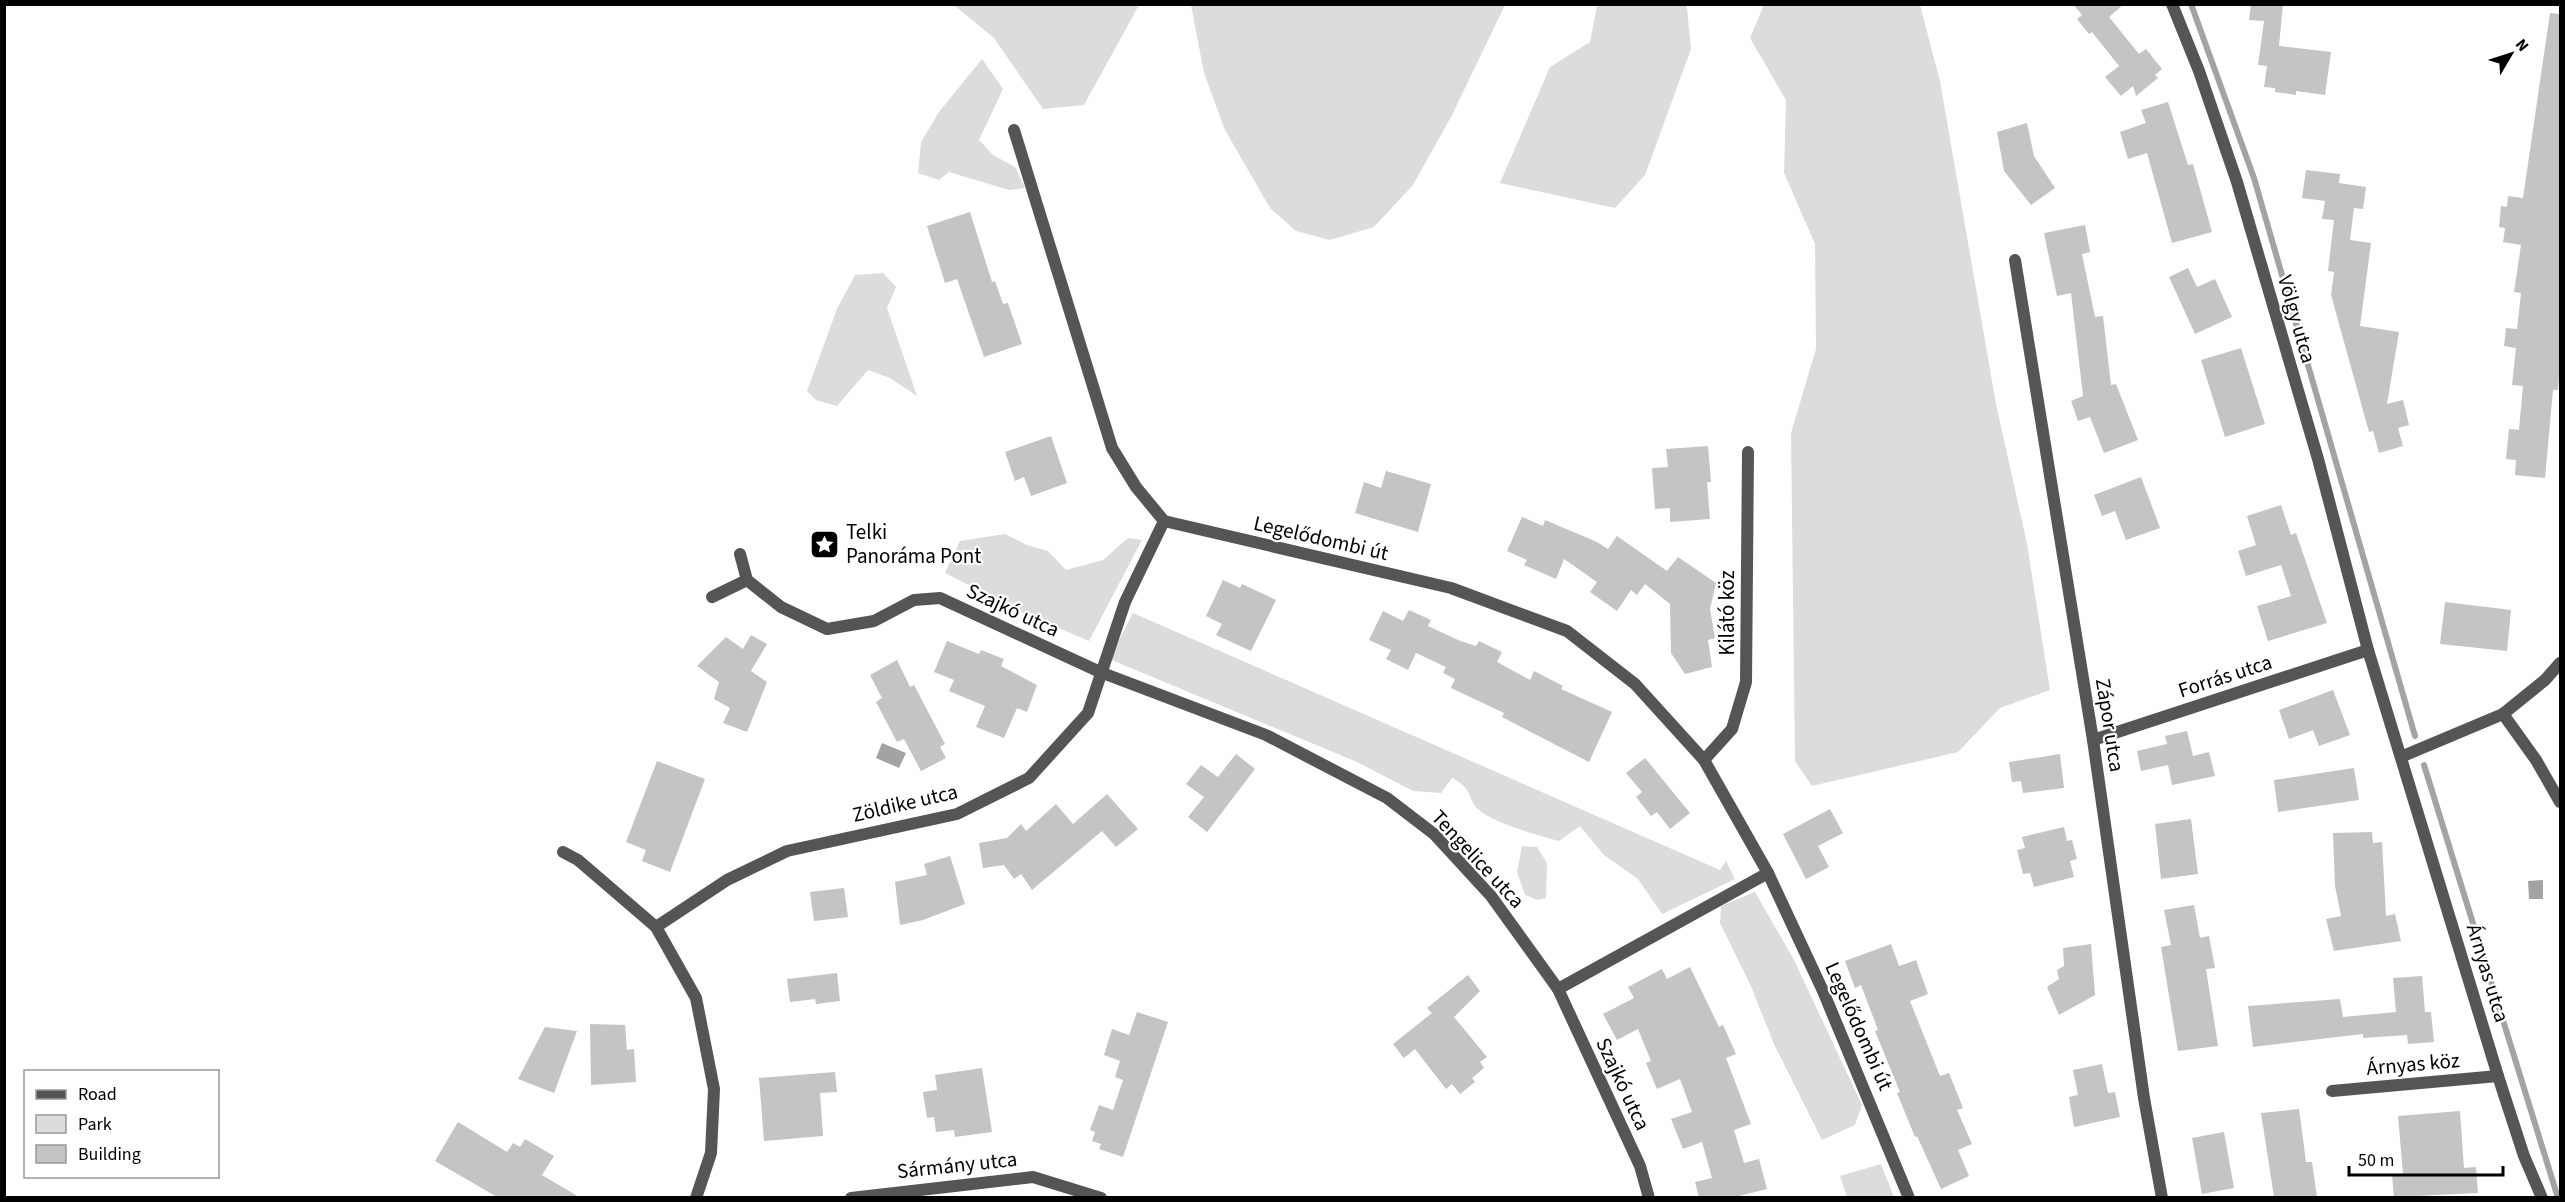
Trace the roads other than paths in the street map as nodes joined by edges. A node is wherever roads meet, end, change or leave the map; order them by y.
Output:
1 (2172, 4) edge
2 (1014, 130) dead end
3 (2015, 260) dead end
4 (1748, 452) dead end
5 (1164, 521) junction
6 (740, 554) dead end
7 (747, 580) junction
8 (712, 597) dead end
9 (2368, 650) junction
10 (2560, 663) edge
11 (1100, 672) junction
12 (2503, 714) junction
13 (2093, 740) junction
14 (2403, 756) junction
15 (1704, 760) junction
16 (2560, 802) edge
17 (563, 852) dead end
18 (1768, 873) junction
19 (656, 927) junction
20 (1558, 988) junction
21 (2498, 1076) junction
22 (2332, 1091) dead end
23 (696, 1197) edge
24 (851, 1197) edge
25 (1101, 1197) edge
26 (1649, 1197) edge
27 (1909, 1197) edge
28 (2162, 1197) edge
29 (2542, 1197) edge

1 - 9 street, Völgy utca
2 - 5 street
3 - 13 street, Zápor utca
4 - 15 street, Kilátó köz
5 - 11 street, Zöldike utca
5 - 15 street, Legelődombi út
6 - 7 street
7 - 8 street
7 - 11 street, Szajkó utca
9 - 13 street, Forrás utca
9 - 14 street, Árnyas utca
10 - 12 street
11 - 19 street, Zöldike utca
11 - 20 street, Tengelice utca
12 - 14 street
12 - 16 street
13 - 28 street, Zápor utca
14 - 21 street, Árnyas utca
15 - 18 street, Legelődombi út
17 - 19 street
18 - 20 street
18 - 27 street, Legelődombi út
19 - 23 street
20 - 26 street, Szajkó utca
21 - 22 street, Árnyas köz
21 - 29 street, Árnyas utca
24 - 25 street, Sármány utca

